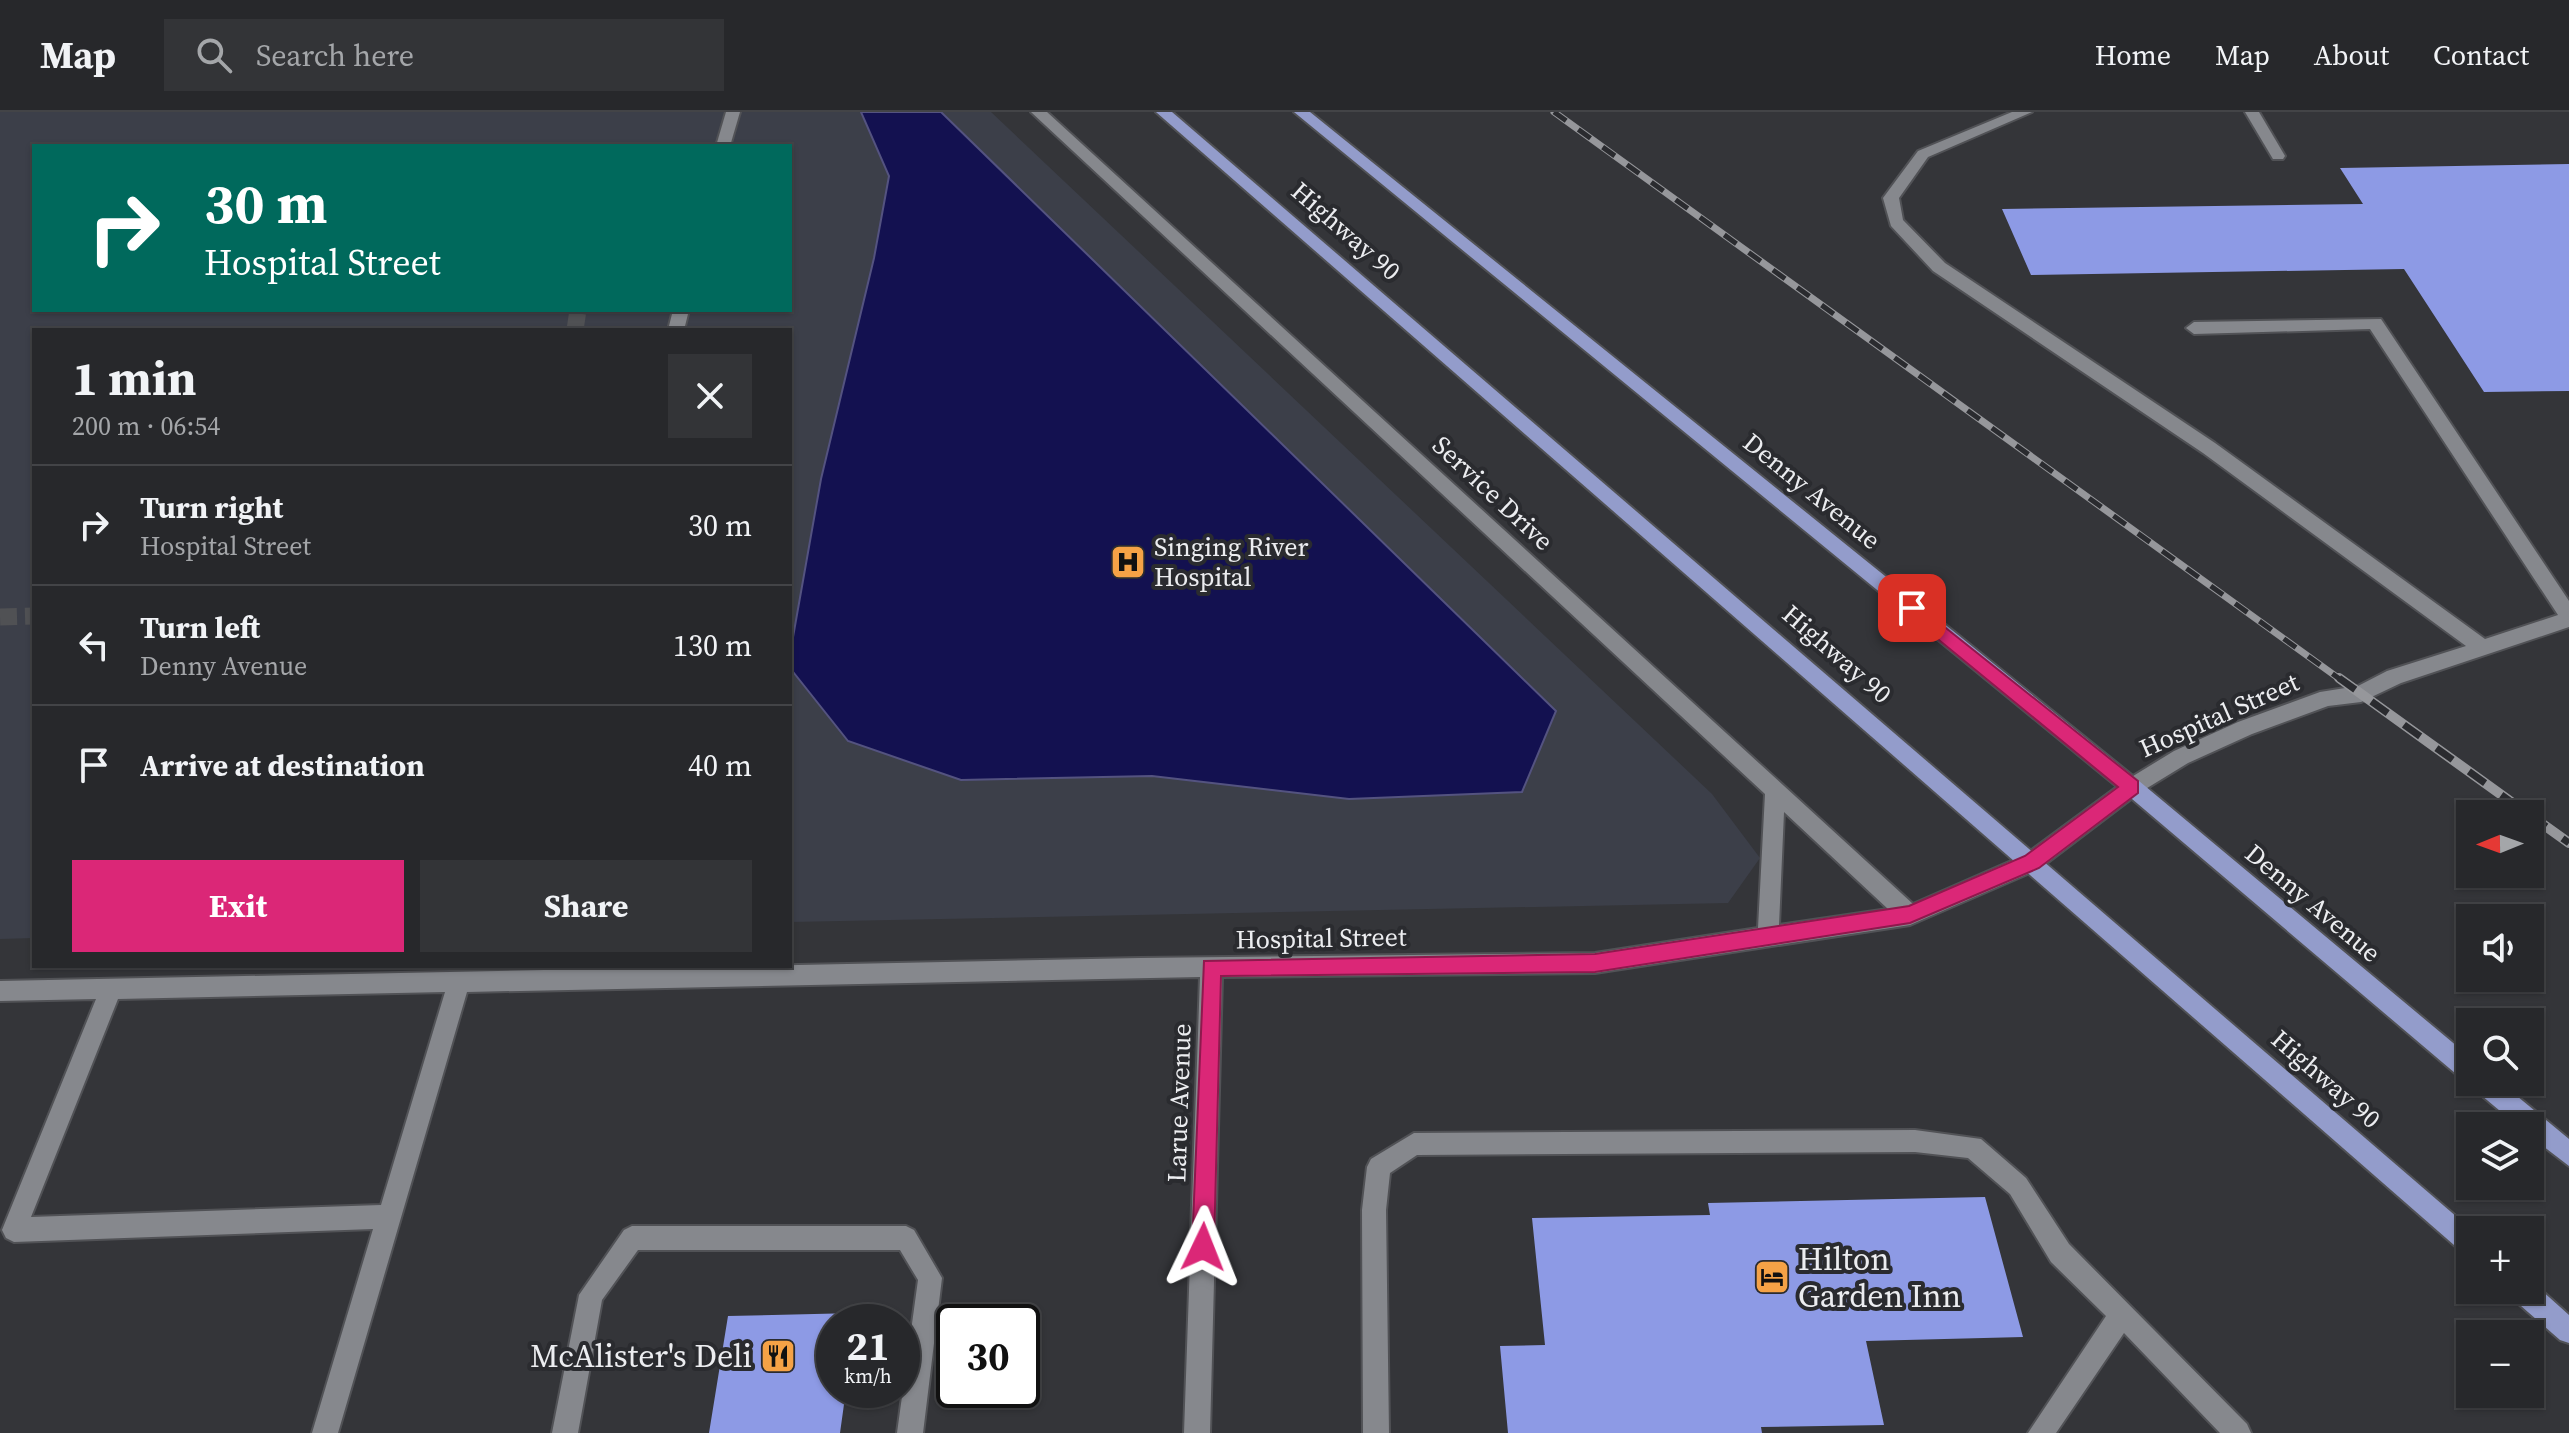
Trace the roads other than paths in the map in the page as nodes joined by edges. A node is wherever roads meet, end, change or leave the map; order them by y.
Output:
1 (733, 112) edge
2 (1038, 112) edge
3 (1163, 112) edge
4 (1301, 112) edge
5 (2025, 112) edge
6 (2252, 112) edge
7 (724, 144) edge
8 (2278, 156) dead end
9 (2194, 328) dead end
10 (2569, 618) edge
11 (2483, 648) junction
12 (2132, 787) junction
13 (1775, 790) junction
14 (2032, 862) junction
15 (1910, 915) junction
16 (1768, 936) junction
17 (1211, 967) junction
18 (596, 972) edge
19 (459, 981) junction
20 (111, 988) junction
21 (0, 991) edge
22 (2456, 1059) edge
23 (2500, 1096) edge
24 (2569, 1154) edge
25 (390, 1217) junction
26 (7, 1231) edge
27 (2456, 1232) edge
28 (2538, 1304) edge
29 (2122, 1314) junction
30 (2569, 1331) edge
31 (325, 1433) edge
32 (565, 1433) edge
33 (910, 1433) edge
34 (1197, 1433) edge
35 (1376, 1433) edge
36 (2041, 1433) edge
37 (2238, 1433) edge

1 - 7 street
2 - 13 street, Service Drive
3 - 14 main road, Highway 90
4 - 12 main road, Denny Avenue
5 - 11 street
6 - 8 street
9 - 10 street
10 - 11 street, Hospital Street
11 - 12 street, Hospital Street
12 - 14 street, Hospital Street
12 - 22 main road, Denny Avenue
13 - 15 street, Service Drive
13 - 16 street
14 - 15 street, Hospital Street
14 - 27 main road, Highway 90
15 - 16 street, Hospital Street
16 - 17 street, Hospital Street
17 - 18 street, Hospital Street
17 - 34 street, Larue Avenue
18 - 19 street, Hospital Street
19 - 20 street, Hospital Street
19 - 25 street
20 - 21 street, Hospital Street
20 - 26 street
23 - 24 main road
25 - 26 street
25 - 31 street
28 - 30 main road
29 - 35 street
29 - 36 street
29 - 37 street
32 - 33 street

